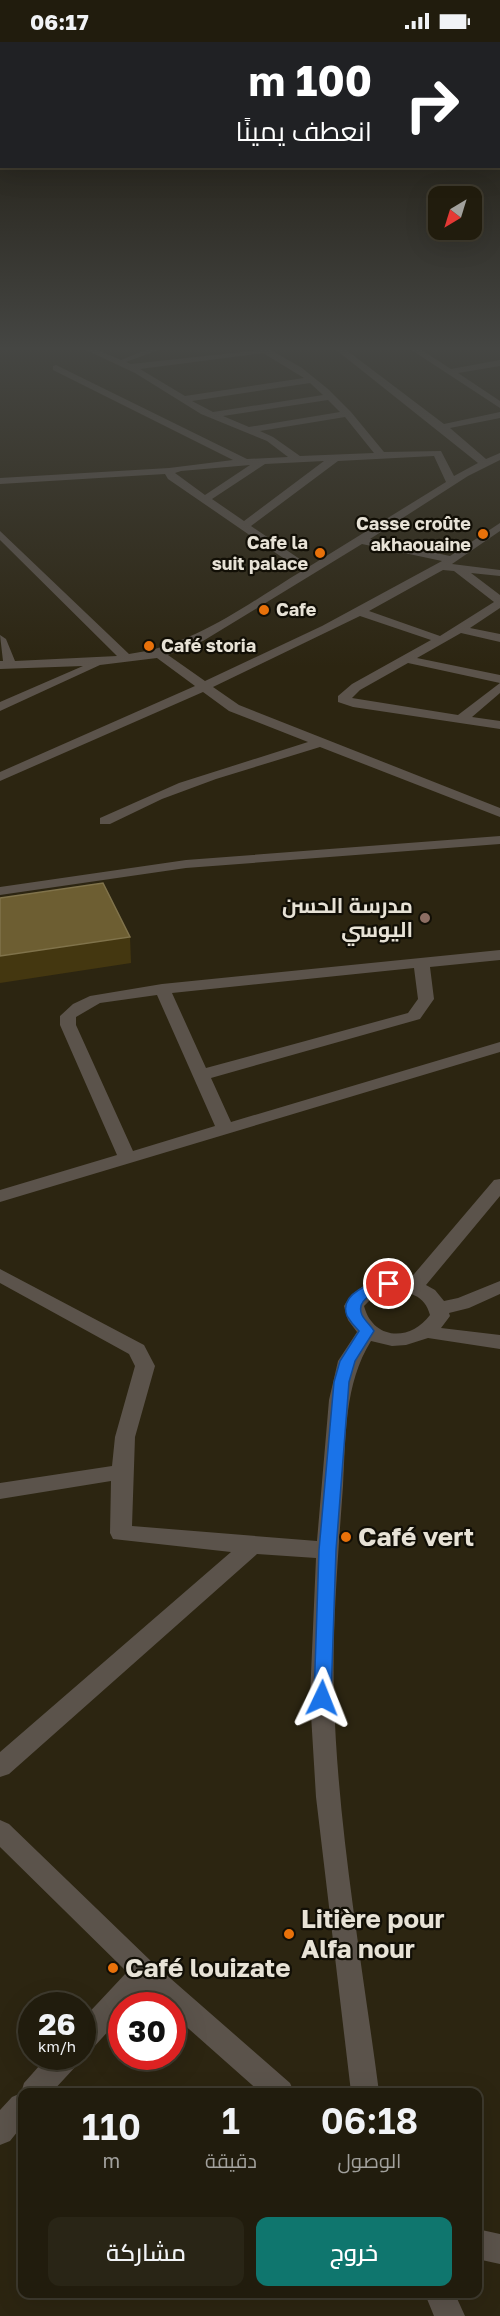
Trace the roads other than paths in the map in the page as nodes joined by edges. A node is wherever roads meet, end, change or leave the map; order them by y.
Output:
1 (231, 455) edge
2 (292, 455) edge
3 (356, 455) edge
4 (452, 455) edge
5 (464, 455) edge
6 (338, 456) junction
7 (500, 456) edge
8 (297, 459) junction
9 (262, 461) junction
10 (245, 462) junction
11 (483, 462) junction
12 (169, 471) junction
13 (0, 481) edge
14 (452, 483) junction
15 (205, 500) junction
16 (244, 526) junction
17 (500, 526) edge
18 (0, 534) edge
19 (480, 539) junction
20 (358, 540) junction
21 (500, 542) edge
22 (449, 564) junction
23 (310, 571) junction
24 (500, 573) edge
25 (498, 605) edge
26 (358, 611) junction
27 (459, 629) junction
28 (500, 638) edge
29 (0, 639) edge
30 (441, 640) junction
31 (159, 654) junction
32 (126, 658) junction
33 (406, 659) junction
34 (104, 661) junction
35 (5, 665) edge
36 (500, 679) edge
37 (204, 687) junction
38 (500, 687) edge
39 (0, 707) edge
40 (461, 719) junction
41 (500, 725) edge
42 (322, 742) junction
43 (0, 777) edge
44 (500, 813) edge
45 (105, 821) dead end
46 (500, 840) edge
47 (0, 891) edge
48 (500, 955) edge
49 (421, 963) junction
50 (162, 989) junction
51 (500, 1047) edge
52 (201, 1075) junction
53 (225, 1128) junction
54 (127, 1158) junction
55 (500, 1184) edge
56 (0, 1196) edge
57 (0, 1275) edge
58 (414, 1287) junction
59 (500, 1287) edge
60 (439, 1308) junction
61 (367, 1331) junction
62 (429, 1332) junction
63 (500, 1342) edge
64 (122, 1473) junction
65 (0, 1491) edge
66 (252, 1546) junction
67 (327, 1550) junction
68 (0, 1767) edge
69 (0, 1831) edge
70 (145, 1972) junction
71 (96, 2025) edge
72 (54, 2070) edge
73 (38, 2088) edge
74 (276, 2088) edge
75 (364, 2088) edge
76 (18, 2111) edge
77 (0, 2131) edge
78 (482, 2245) edge
79 (500, 2248) edge
80 (442, 2298) edge
81 (450, 2316) edge

1 - 10 street
2 - 8 street
3 - 6 street
4 - 14 street
5 - 11 street
6 - 8 street
6 - 16 street
7 - 11 street
8 - 9 street
9 - 10 street
9 - 15 street
10 - 12 street
11 - 14 street
12 - 13 street
12 - 15 street
14 - 20 street
15 - 16 street
16 - 23 street
17 - 19 street
18 - 32 street
19 - 21 street
19 - 22 street
20 - 22 street
20 - 23 street
22 - 24 street
22 - 25 street
22 - 26 street
23 - 31 street
25 - 27 street
26 - 30 street
26 - 37 street
27 - 28 street
27 - 30 street
29 - 35 street
30 - 33 street
31 - 32 street
31 - 37 street
32 - 34 street
33 - 36 street
33 - 40 street
34 - 35 street
34 - 39 street
37 - 42 street
37 - 43 street
38 - 40 street
40 - 41 street
42 - 44 street
42 - 45 street
46 - 47 street
48 - 49 street
49 - 50 street
49 - 52 street
50 - 52 street
50 - 54 street
51 - 53 street
52 - 53 street
53 - 54 street
54 - 56 street
55 - 58 street
57 - 64 street
58 - 60 street
58 - 61 street
59 - 60 street
60 - 62 street
61 - 62 street
61 - 67 street
62 - 63 street
64 - 65 street
64 - 66 street
66 - 67 street
66 - 68 street
67 - 75 street
69 - 70 street
70 - 71 street
70 - 74 street
72 - 73 street
76 - 77 street
78 - 79 street
80 - 81 street

